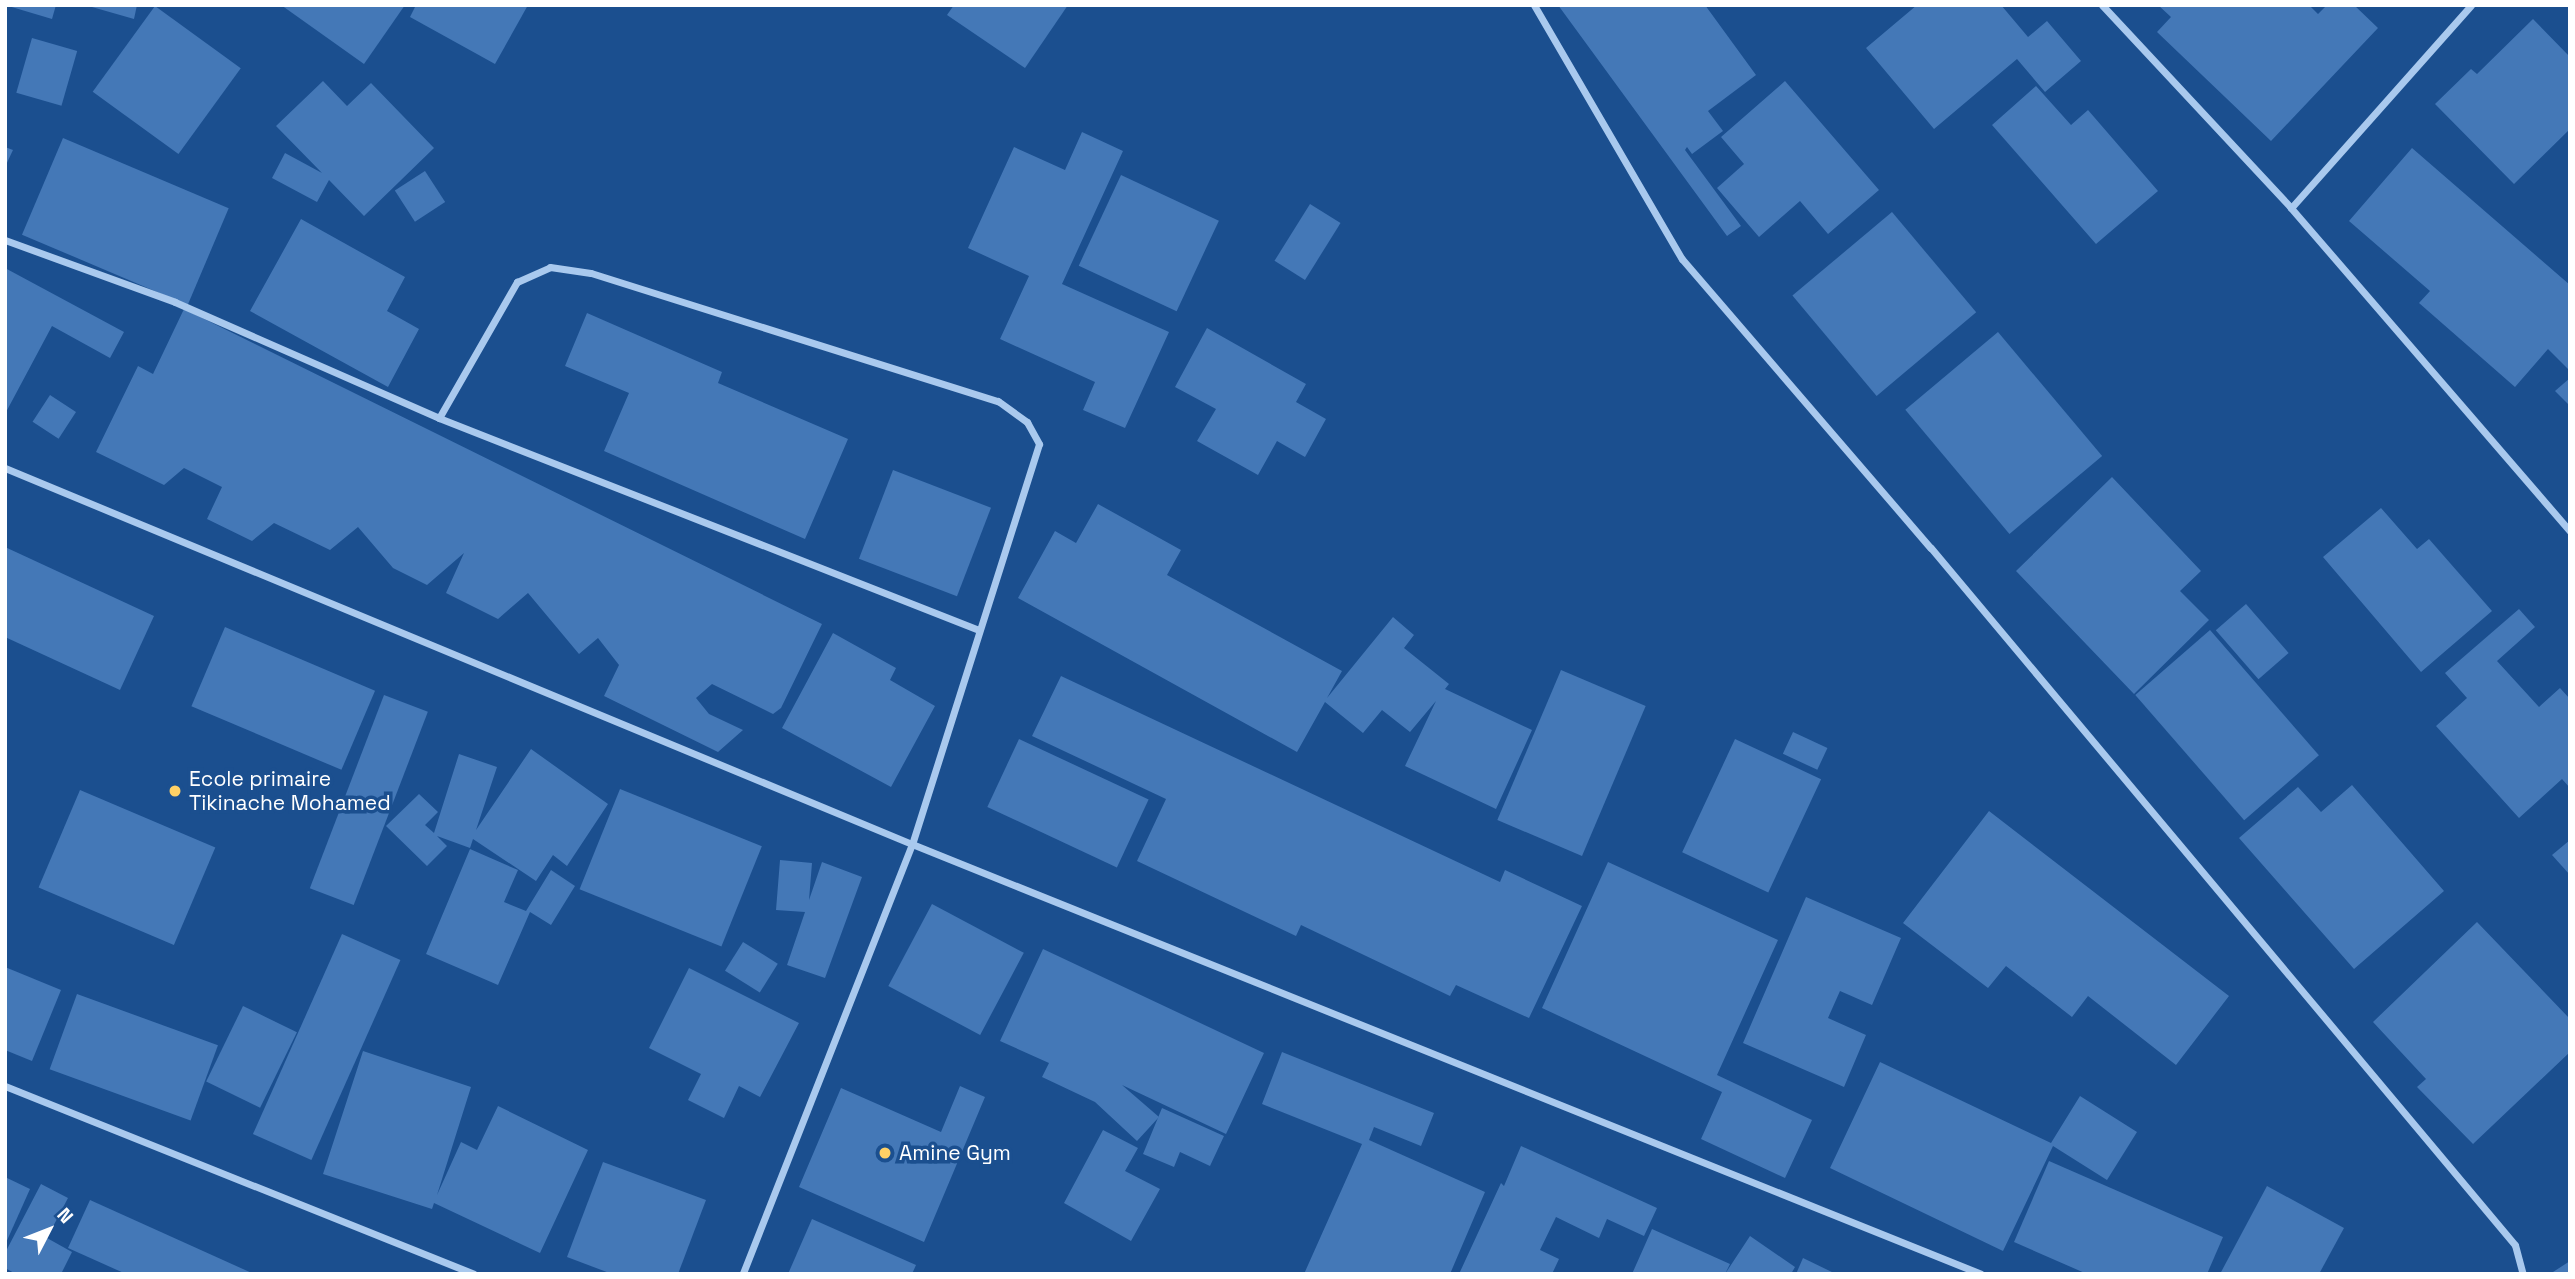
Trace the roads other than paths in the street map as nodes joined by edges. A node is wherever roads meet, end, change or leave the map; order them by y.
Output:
1 (1534, 5) edge
2 (2102, 5) edge
3 (2471, 5) edge
4 (2291, 208) junction
5 (5, 240) edge
6 (439, 418) junction
7 (5, 468) edge
8 (2570, 531) edge
9 (979, 630) junction
10 (912, 844) junction
11 (5, 1086) edge
12 (474, 1274) edge
13 (743, 1274) edge
14 (1981, 1274) edge
15 (2523, 1274) edge

1 - 15 street
2 - 4 street
3 - 4 street
4 - 8 street
5 - 6 street
6 - 9 street
6 - 9 street
7 - 10 street
9 - 10 street
10 - 13 street
10 - 14 street
11 - 12 street

